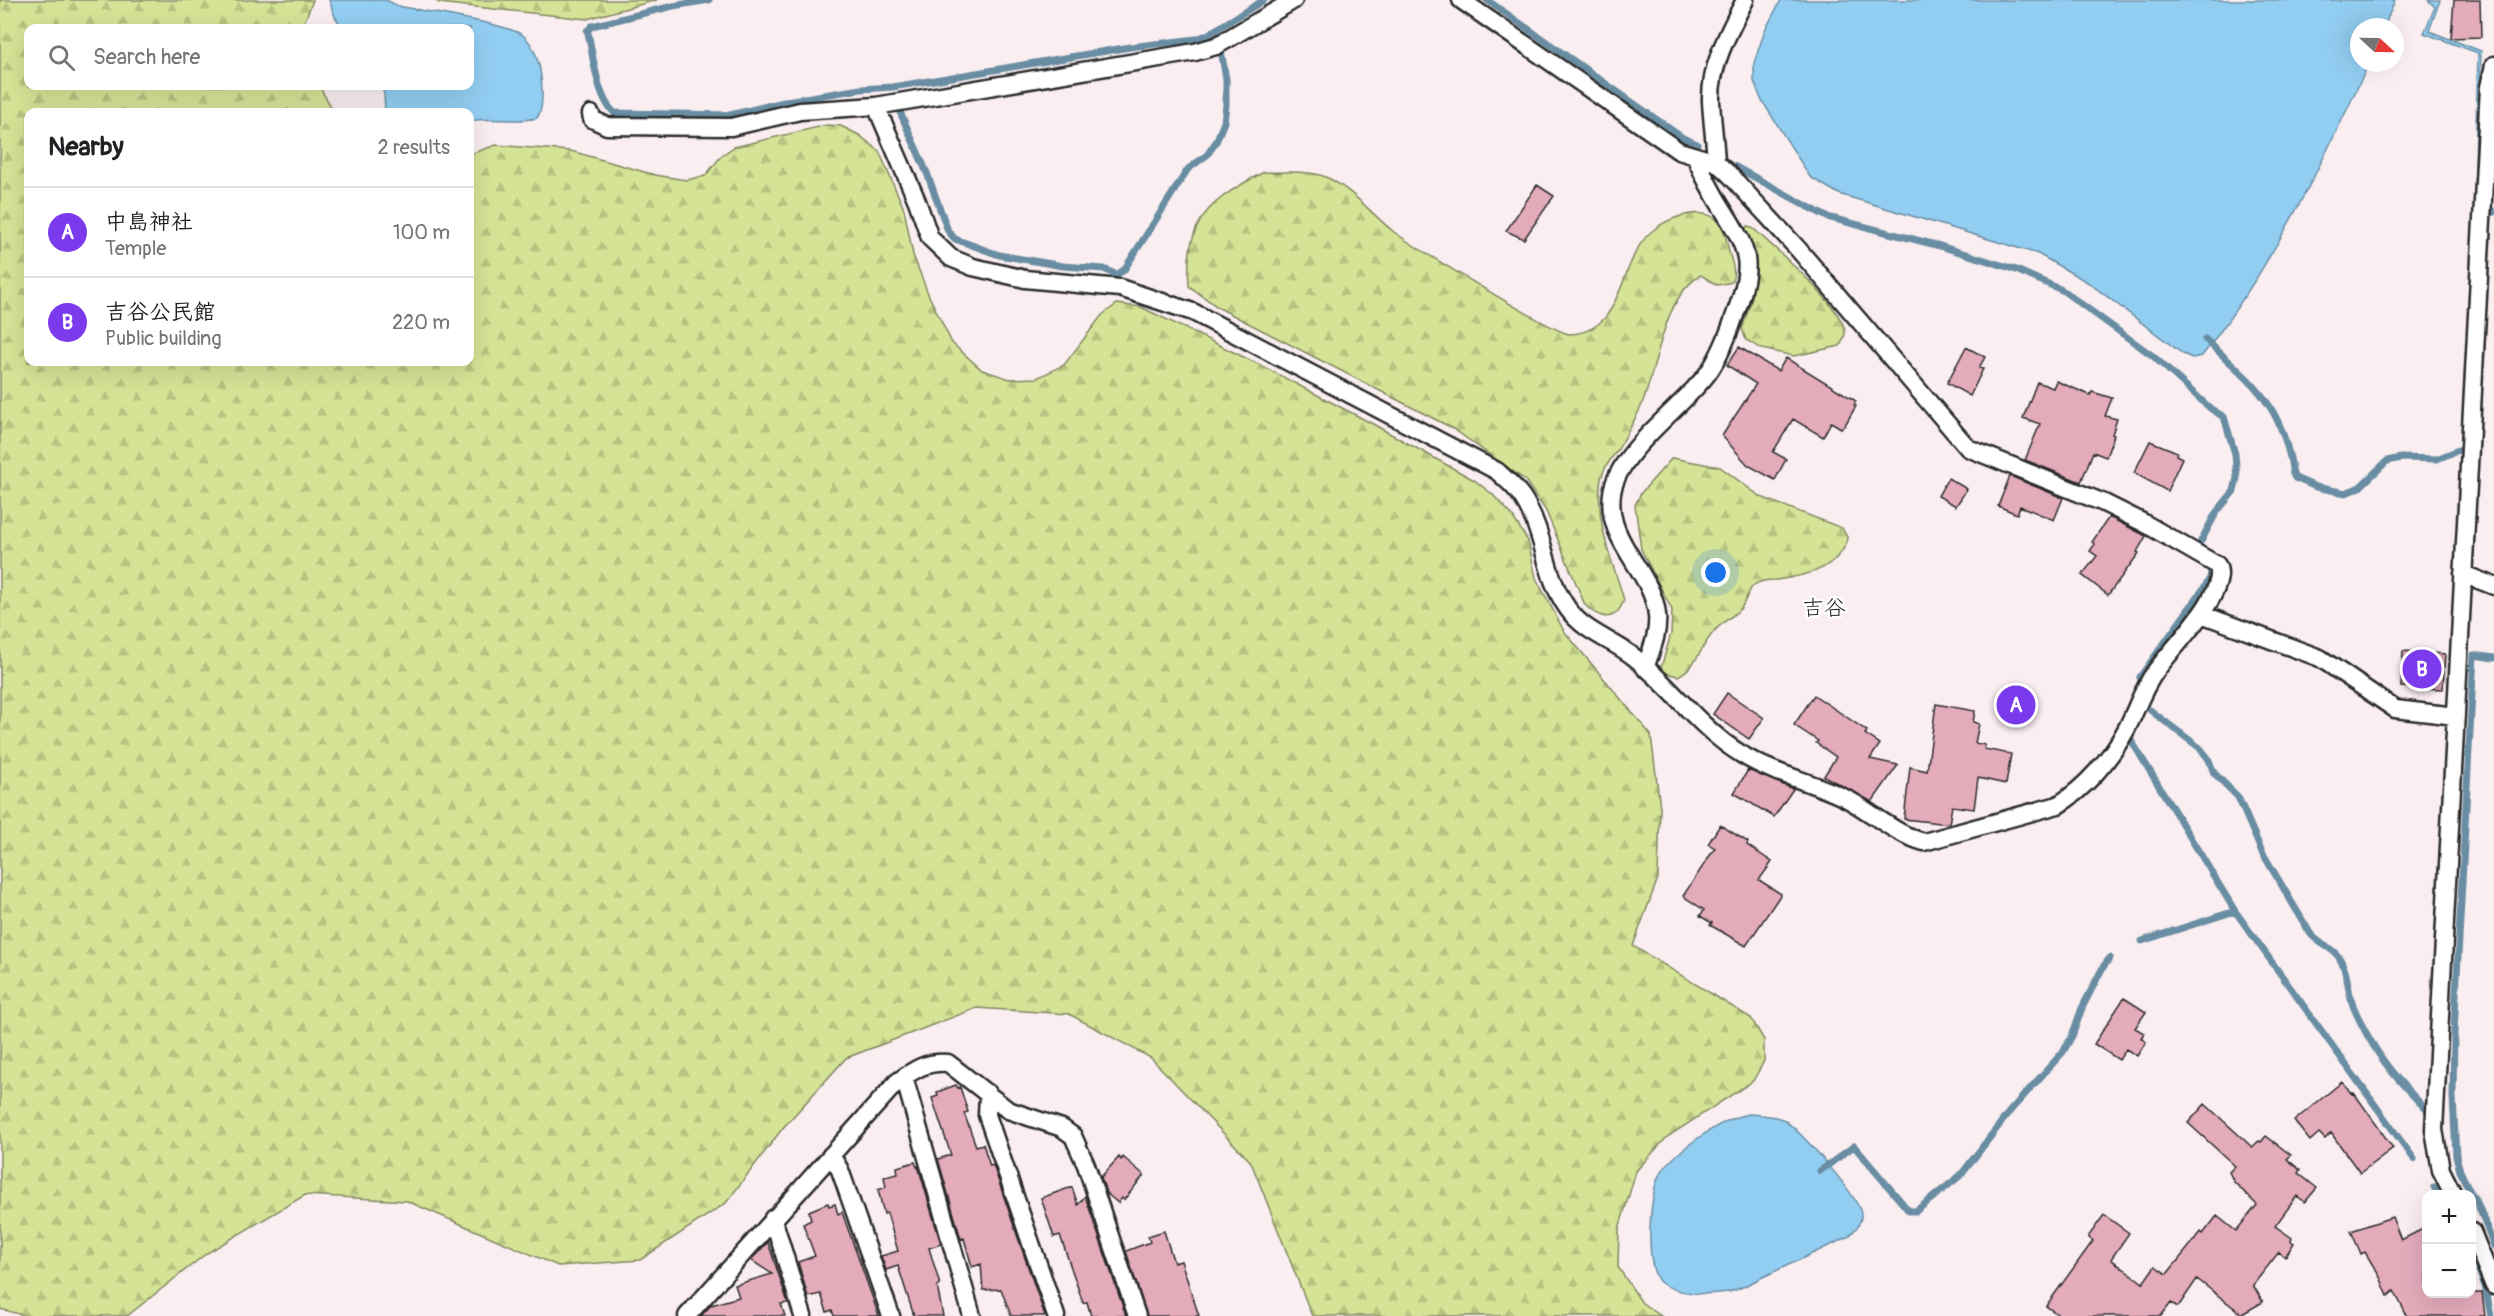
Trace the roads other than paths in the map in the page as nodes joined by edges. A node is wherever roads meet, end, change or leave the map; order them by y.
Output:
1 (1294, 0) edge
2 (1461, 0) edge
3 (1745, 0) edge
4 (2494, 65) edge
5 (876, 106) junction
6 (591, 114) dead end
7 (1695, 156) junction
8 (1716, 162) junction
9 (2463, 574) junction
10 (2494, 586) edge
11 (2202, 614) junction
12 (1645, 668) junction
13 (2456, 716) junction
14 (904, 1077) junction
15 (988, 1093) junction
16 (831, 1155) junction
17 (2451, 1190) edge
18 (773, 1218) junction
19 (2476, 1242) edge
20 (2494, 1286) edge
21 (703, 1309) edge
22 (687, 1316) edge
23 (803, 1316) edge
24 (891, 1316) edge
25 (972, 1316) edge
26 (1056, 1316) edge
27 (1137, 1316) edge

1 - 5 street
2 - 7 street
3 - 8 street
4 - 9 street
5 - 6 street
5 - 12 street
7 - 8 street
7 - 12 street
8 - 11 street
9 - 10 street
9 - 13 street
11 - 12 street
11 - 13 street
13 - 17 street
14 - 15 street
14 - 16 street
14 - 25 street
15 - 26 street
15 - 27 street
16 - 18 street
16 - 24 street
18 - 21 street
18 - 23 street
19 - 20 street
21 - 22 street

